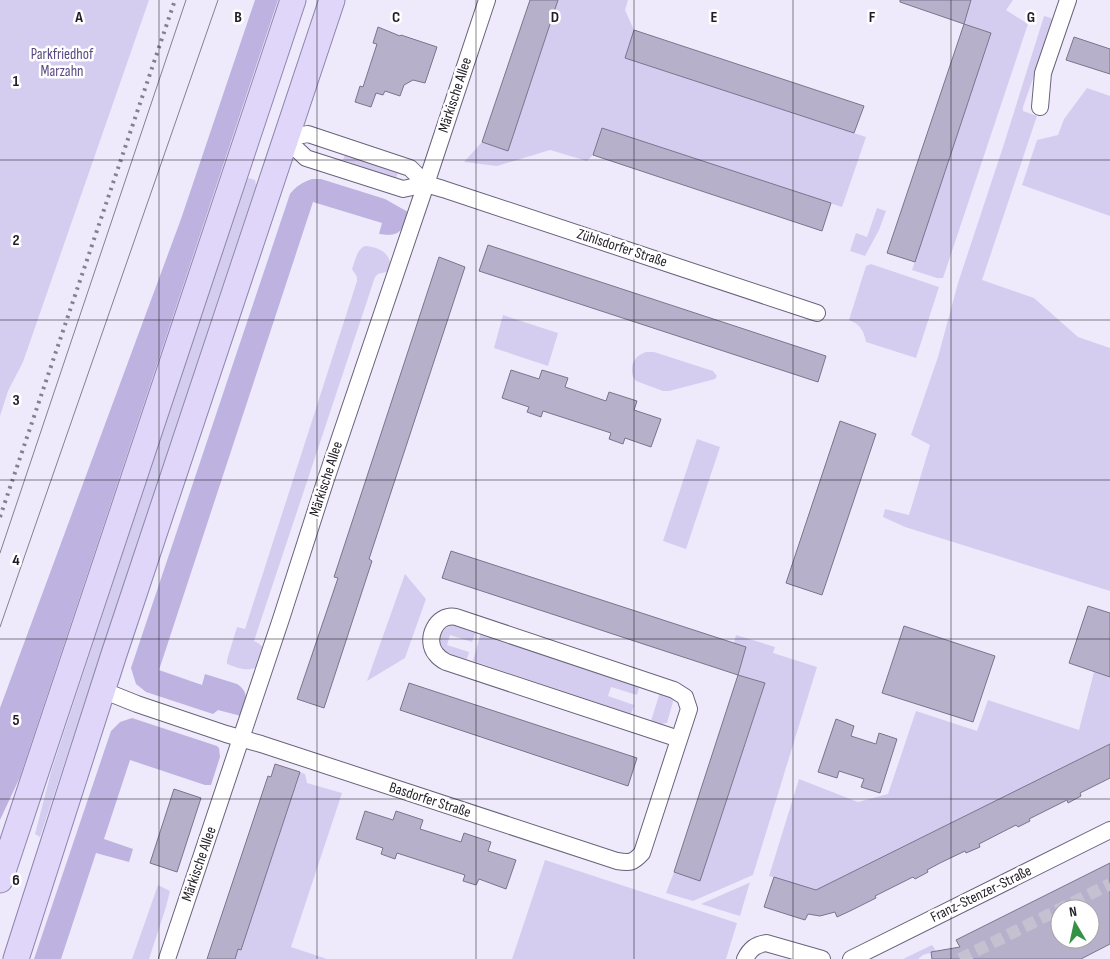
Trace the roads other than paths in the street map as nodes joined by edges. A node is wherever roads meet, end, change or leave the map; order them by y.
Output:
1 (293, 0) edge
2 (332, 0) edge
3 (487, 0) edge
4 (1068, 0) edge
5 (1040, 107) dead end
6 (251, 128) junction
7 (285, 138) junction
8 (426, 184) junction
9 (818, 313) dead end
10 (102, 690) junction
11 (241, 739) junction
12 (678, 739) junction
13 (1110, 830) edge
14 (0, 880) edge
15 (16, 959) edge
16 (167, 959) edge
17 (745, 959) edge
18 (822, 959) edge
19 (851, 959) edge

1 - 6 main road
2 - 7 main road
3 - 8 street, Märkische Allee
4 - 5 street
6 - 7 main road
6 - 14 main road
7 - 8 street, Zühlsdorfer Straße
7 - 8 street, Zühlsdorfer Straße
7 - 10 main road
8 - 9 street, Zühlsdorfer Straße
8 - 11 street, Märkische Allee
10 - 11 street, Basdorfer Straße
10 - 15 main road
11 - 12 street, Basdorfer Straße
11 - 16 street, Märkische Allee
12 - 12 street, Basdorfer Straße
13 - 19 street, Franz-Stenzer-Straße
17 - 18 street

